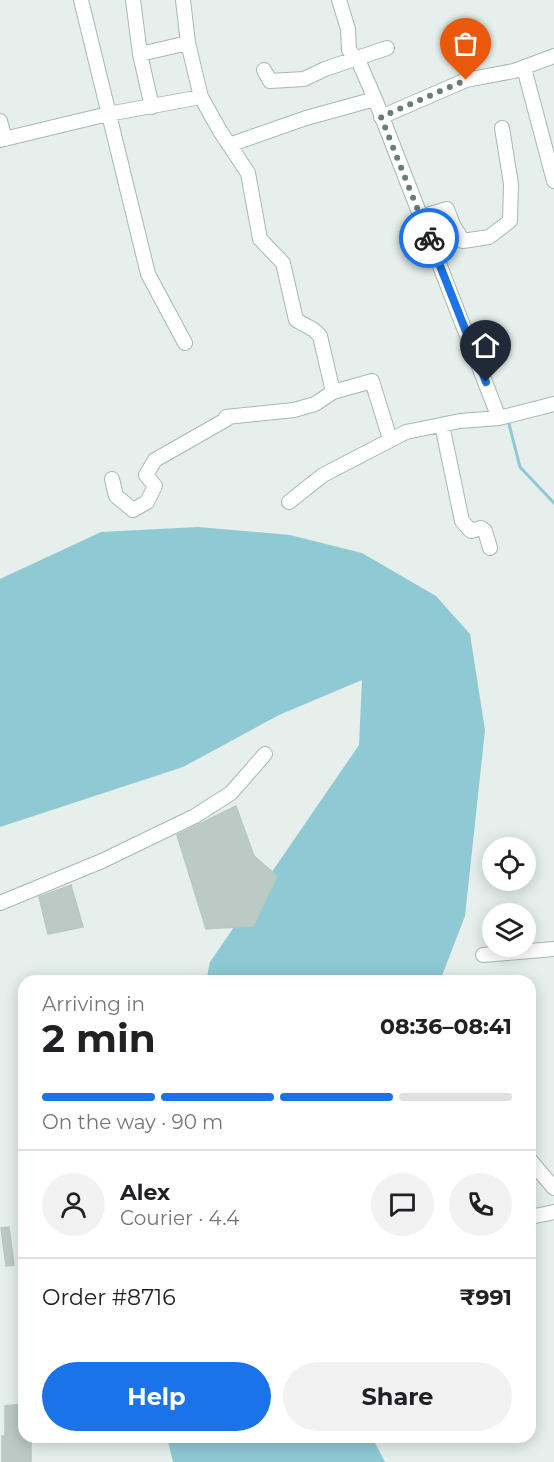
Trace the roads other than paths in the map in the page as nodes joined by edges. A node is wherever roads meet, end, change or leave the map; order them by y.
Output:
1 (81, 0) edge
2 (133, 0) edge
3 (183, 0) edge
4 (339, 0) edge
5 (188, 43) junction
6 (387, 48) dead end
7 (140, 54) junction
8 (554, 56) edge
9 (356, 59) junction
10 (524, 68) junction
11 (264, 70) dead end
12 (201, 98) junction
13 (375, 99) junction
14 (152, 107) junction
15 (108, 114) junction
16 (381, 117) junction
17 (0, 121) edge
18 (502, 128) dead end
19 (3, 140) edge
20 (229, 145) junction
21 (554, 181) edge
22 (421, 217) junction
23 (185, 343) dead end
24 (333, 392) junction
25 (554, 404) edge
26 (499, 418) junction
27 (442, 425) junction
28 (390, 439) junction
29 (112, 479) dead end
30 (289, 502) dead end
31 (490, 548) dead end
32 (265, 754) dead end
33 (0, 903) edge
34 (554, 950) edge
35 (536, 951) edge
36 (536, 1167) edge
37 (554, 1188) edge
38 (554, 1212) edge
39 (536, 1216) edge

1 - 15 street
2 - 7 street
3 - 5 street
4 - 9 street
5 - 7 street
5 - 12 street
6 - 9 street
7 - 14 street
8 - 10 street
9 - 11 street
9 - 13 street
10 - 16 street
10 - 21 street
12 - 14 street
12 - 20 street
13 - 16 street
13 - 20 street
14 - 15 street
15 - 19 street
15 - 23 street
16 - 22 street
17 - 19 street
18 - 22 street
20 - 24 street
22 - 26 street
24 - 28 street
24 - 29 street
25 - 26 street
26 - 27 street
27 - 28 street
27 - 31 street
28 - 30 street
32 - 33 street
34 - 35 street
36 - 37 street
38 - 39 street

